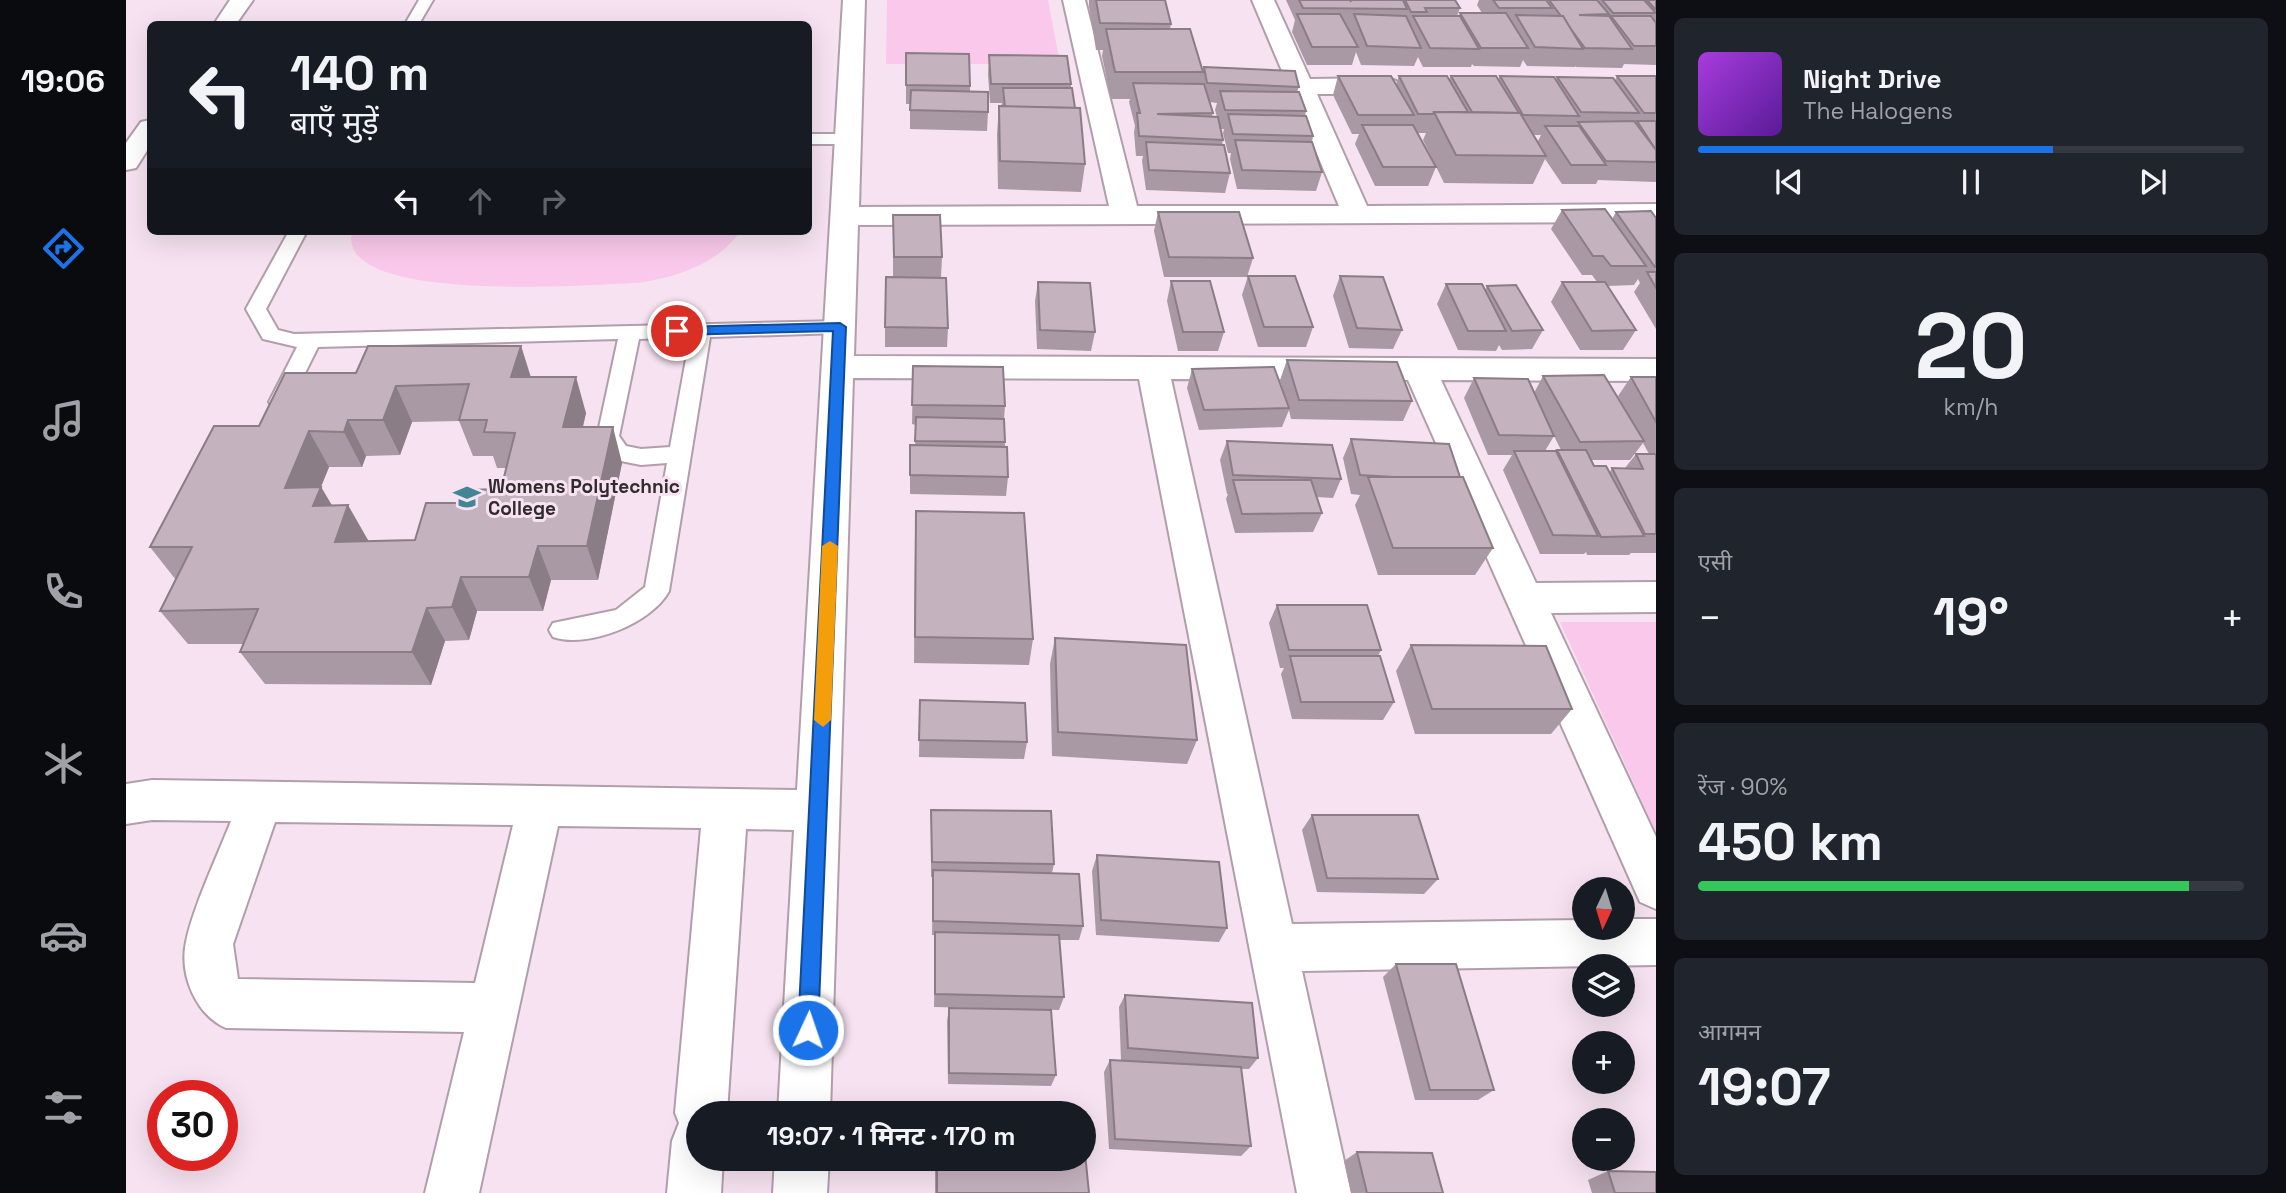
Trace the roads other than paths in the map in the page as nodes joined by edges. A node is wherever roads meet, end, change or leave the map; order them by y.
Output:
1 (242, 0) edge
2 (426, 0) edge
3 (854, 0) edge
4 (1074, 0) edge
5 (1264, 0) edge
6 (227, 21) edge
7 (414, 21) edge
8 (1410, 86) edge
9 (1301, 87) junction
10 (147, 132) edge
11 (812, 139) edge
12 (848, 139) junction
13 (126, 162) edge
14 (1656, 213) edge
15 (1357, 214) junction
16 (1125, 215) junction
17 (844, 216) junction
18 (297, 235) edge
19 (840, 327) junction
20 (701, 330) junction
21 (630, 332) junction
22 (311, 340) junction
23 (838, 367) junction
24 (1153, 369) junction
25 (1420, 370) junction
26 (1656, 370) edge
27 (271, 419) edge
28 (680, 454) junction
29 (1656, 597) edge
30 (1524, 598) junction
31 (562, 630) dead end
32 (260, 801) junction
33 (126, 804) edge
34 (540, 806) junction
35 (725, 809) junction
36 (819, 810) junction
37 (1656, 887) edge
38 (1656, 942) edge
39 (1273, 948) junction
40 (494, 1008) junction
41 (702, 1101) edge
42 (805, 1101) edge
43 (696, 1171) edge
44 (801, 1171) edge
45 (452, 1193) edge
46 (694, 1193) edge
47 (800, 1193) edge
48 (1324, 1193) edge

1 - 6 street
2 - 7 lane
3 - 12 street
4 - 16 street
5 - 9 street
8 - 9 street
9 - 15 street
10 - 13 street
11 - 12 lane
12 - 17 street
14 - 15 street
15 - 16 street
16 - 17 street
17 - 19 street
18 - 22 lane
19 - 20 lane
19 - 23 street
20 - 21 lane
20 - 28 lane
21 - 22 lane
21 - 28 lane
22 - 27 lane
23 - 24 street
23 - 36 street
24 - 25 street
24 - 39 street
25 - 26 street
25 - 30 street
28 - 31 lane
29 - 30 street
30 - 37 street
32 - 33 street
32 - 34 street
32 - 40 street
34 - 35 street
34 - 40 street
35 - 36 street
35 - 41 street
36 - 42 street
38 - 39 street
39 - 48 street
40 - 45 street
43 - 46 street
44 - 47 street

